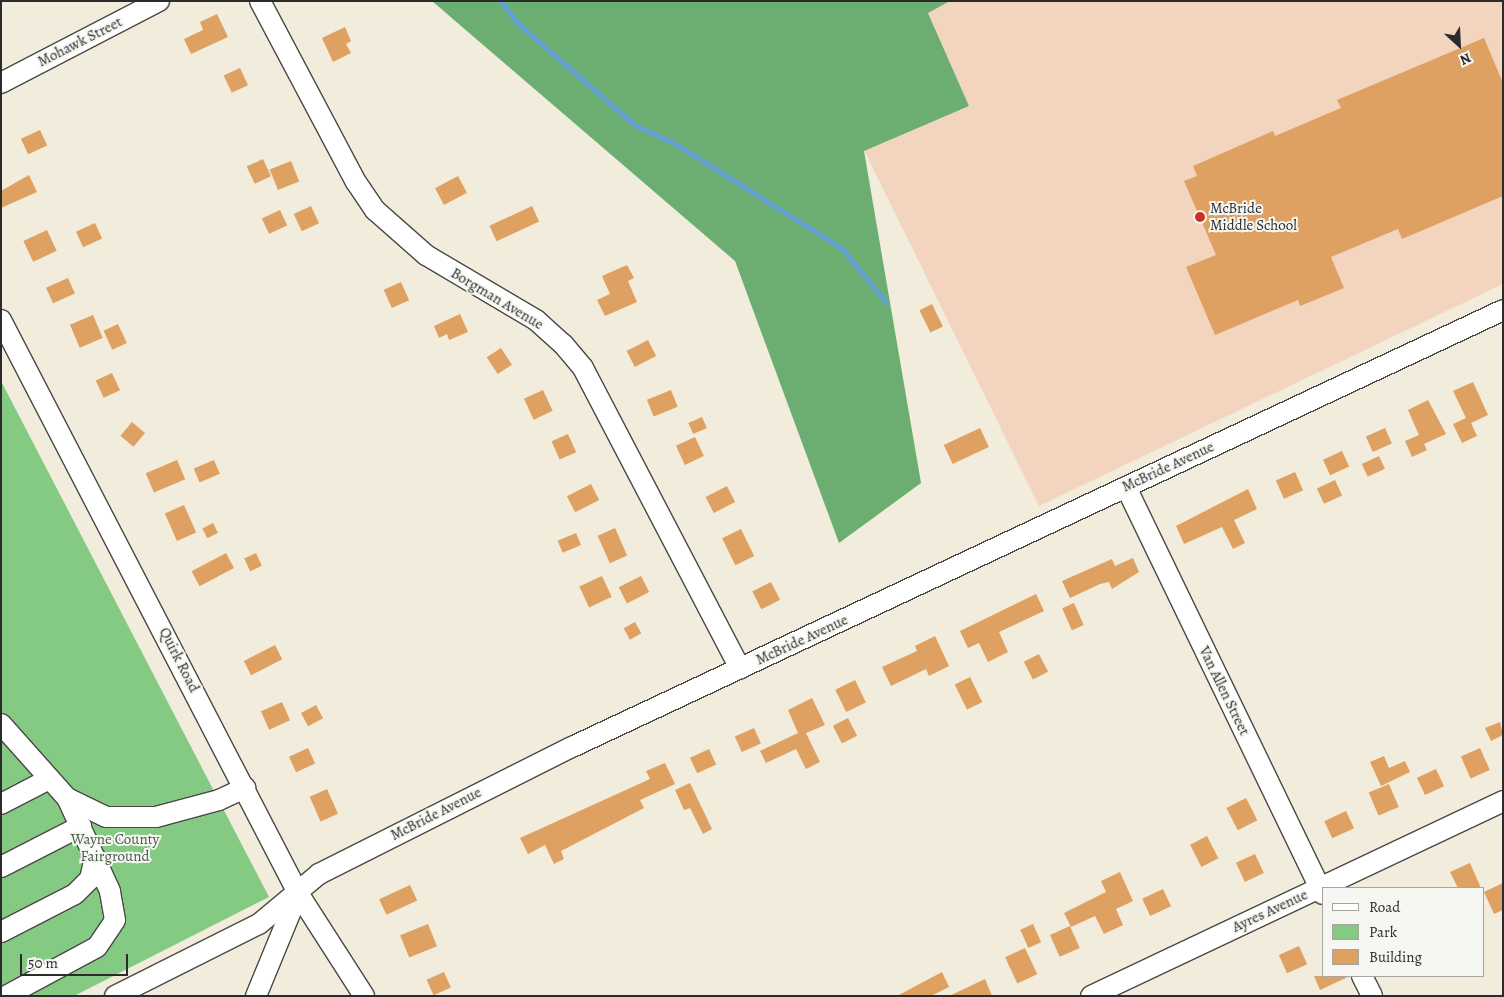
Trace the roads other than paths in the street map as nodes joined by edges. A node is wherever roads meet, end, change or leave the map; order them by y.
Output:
1 (159, 1) edge
2 (260, 1) edge
3 (1, 83) edge
4 (1503, 310) edge
5 (1, 320) edge
6 (1126, 487) junction
7 (740, 668) junction
8 (1, 724) edge
9 (49, 779) junction
10 (245, 788) junction
11 (67, 798) junction
12 (1503, 801) edge
13 (1, 804) edge
14 (81, 826) junction
15 (95, 858) junction
16 (1, 867) edge
17 (1329, 887) edge
18 (1321, 891) edge
19 (298, 893) junction
20 (1, 932) edge
21 (1362, 977) edge
22 (6, 996) edge
23 (115, 996) edge
24 (256, 996) edge
25 (364, 996) edge
26 (1091, 996) edge
27 (1372, 996) edge

1 - 3 street, Mohawk Street
2 - 7 street, Borgman Avenue
4 - 6 street, McBride Avenue
5 - 10 street, Quirk Road
6 - 7 street, McBride Avenue
6 - 18 street, Van Allen Street
7 - 19 street, McBride Avenue
8 - 9 street
9 - 11 street
9 - 13 street
10 - 11 street
10 - 19 street, Quirk Road
11 - 14 street
12 - 17 street, Ayres Avenue
14 - 15 street
14 - 16 street
15 - 20 street
15 - 22 street
18 - 26 street, Ayres Avenue
19 - 23 street, McBride Avenue
19 - 24 street
19 - 25 street, Quirk Road
21 - 27 street

